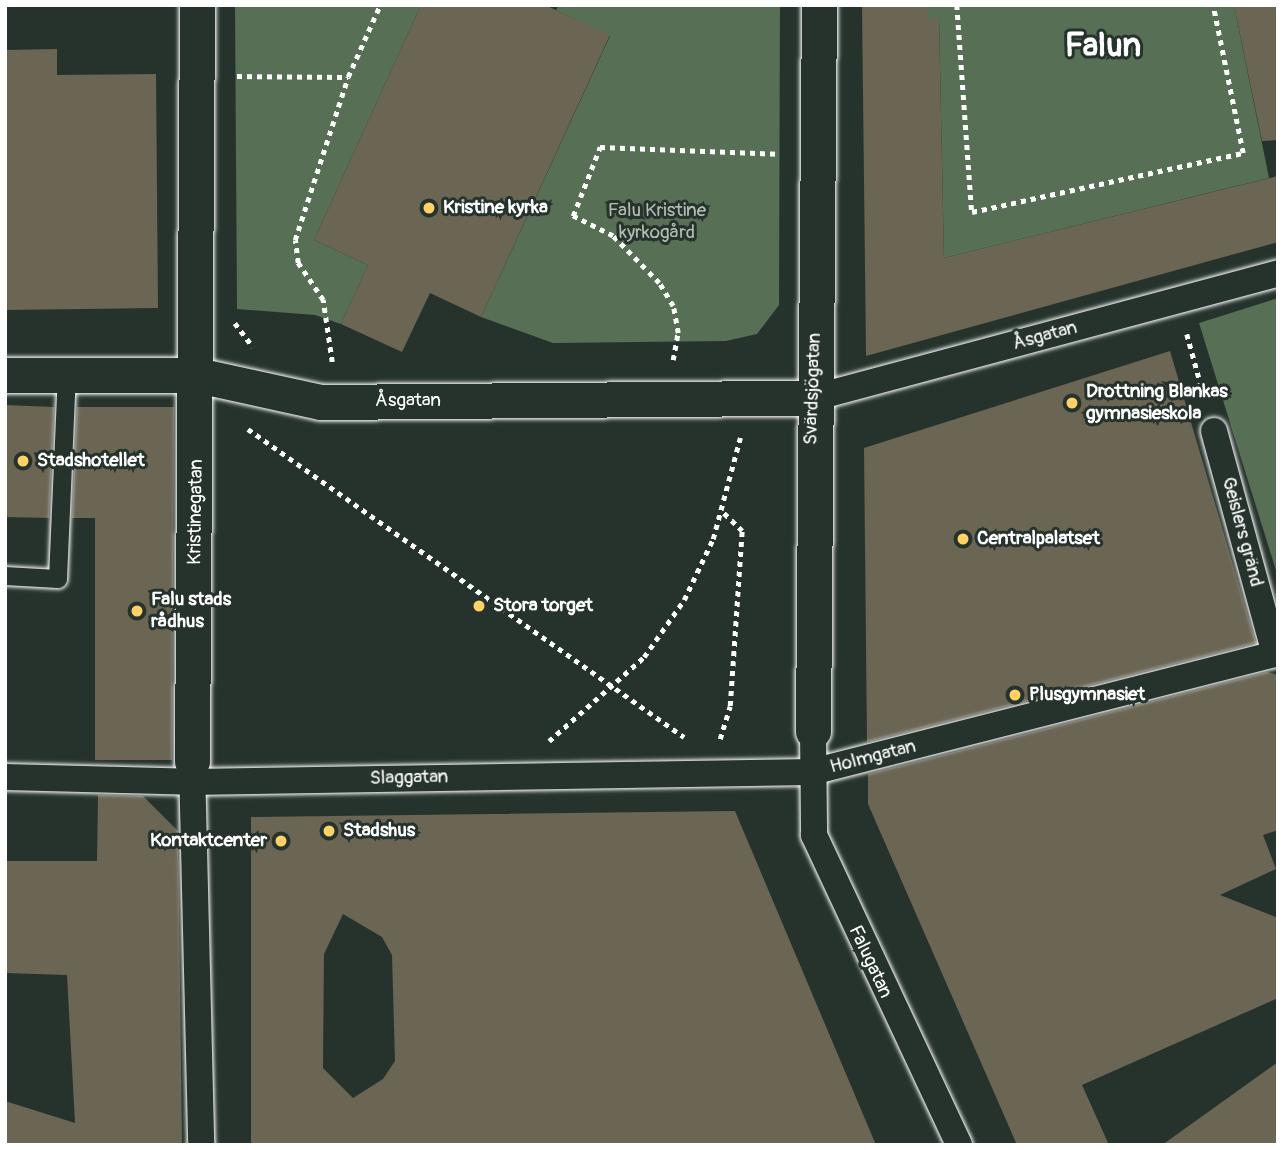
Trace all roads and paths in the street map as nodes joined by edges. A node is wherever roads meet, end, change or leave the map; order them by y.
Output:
1 (197, 5) edge
2 (380, 5) edge
3 (819, 5) edge
4 (957, 5) edge
5 (1213, 5) edge
6 (348, 77) junction
7 (197, 78) junction
8 (818, 153) junction
9 (1278, 273) edge
10 (1177, 300) junction
11 (675, 349) dead end
12 (197, 374) junction
13 (5, 375) edge
14 (67, 375) junction
15 (334, 376) dead end
16 (813, 398) junction
17 (747, 399) junction
18 (241, 424) dead end
19 (1214, 431) joint
20 (722, 512) junction
21 (5, 576) edge
22 (1272, 655) edge
23 (613, 687) junction
24 (813, 731) joint
25 (696, 745) dead end
26 (717, 745) dead end
27 (191, 771) junction
28 (812, 772) junction
29 (540, 776) junction
30 (5, 777) edge
31 (201, 1145) edge
32 (959, 1145) edge

1 - 7 street, Kristinegatan
2 - 6 path
3 - 8 street, Svärdsjögatan
4 - 5 path
6 - 7 path
6 - 15 path
7 - 12 street, Kristinegatan
8 - 11 path
8 - 16 street, Svärdsjögatan
9 - 10 street, Åsgatan
9 - 16 street, Åsgatan
10 - 16 street, Åsgatan
10 - 19 path
12 - 14 street, Åsgatan
12 - 17 street, Åsgatan
12 - 27 street, Kristinegatan
13 - 14 street, Åsgatan
14 - 21 lane
16 - 17 street, Åsgatan
16 - 24 street, Svärdsjögatan
17 - 20 path
18 - 23 path
19 - 22 street, Geislers gränd
20 - 23 path
20 - 26 path
22 - 28 street, Holmgatan
23 - 25 path
23 - 29 path
24 - 28 street, Svärdsjögatan
27 - 29 street, Slaggatan
27 - 30 street, Slaggatan
27 - 31 street, Kristinegatan
28 - 29 street, Slaggatan
28 - 32 street, Falugatan

